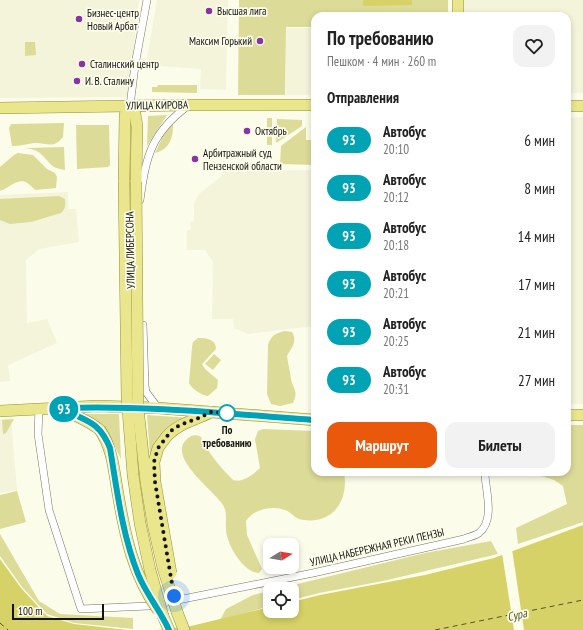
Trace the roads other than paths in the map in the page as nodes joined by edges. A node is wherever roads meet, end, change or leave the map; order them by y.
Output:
1 (147, 0) edge
2 (458, 0) edge
3 (458, 12) edge
4 (190, 105) junction
5 (311, 105) edge
6 (130, 106) junction
7 (571, 106) edge
8 (583, 106) edge
9 (0, 108) edge
10 (129, 407) junction
11 (62, 408) junction
12 (158, 408) junction
13 (39, 409) junction
14 (0, 411) edge
15 (211, 412) junction
16 (571, 415) edge
17 (583, 415) edge
18 (311, 420) edge
19 (485, 476) edge
20 (148, 606) junction
21 (177, 612) junction
22 (163, 616) junction
23 (169, 630) edge
24 (184, 630) edge

1 - 6 street
2 - 3 main road
4 - 5 main road, УЛИЦА КИРОВА
4 - 6 main road, УЛИЦА КИРОВА
4 - 12 street, УЛИЦА ЛИБЕРСОНА
6 - 9 main road, УЛИЦА КИРОВА
6 - 21 main road, bridge
6 - 22 main road, bridge
7 - 8 main road
10 - 11 main road
10 - 12 main road
10 - 20 street
11 - 13 main road
11 - 22 main road, bridge
12 - 15 main road
13 - 14 main road
13 - 20 street, УЛИЦА НАБЕРЕЖНАЯ РЕКИ ПЕНЗЫ
15 - 18 main road
15 - 21 main road, bridge
16 - 17 main road
19 - 20 street, УЛИЦА НАБЕРЕЖНАЯ РЕКИ ПЕНЗЫ
21 - 24 main road
22 - 23 main road

